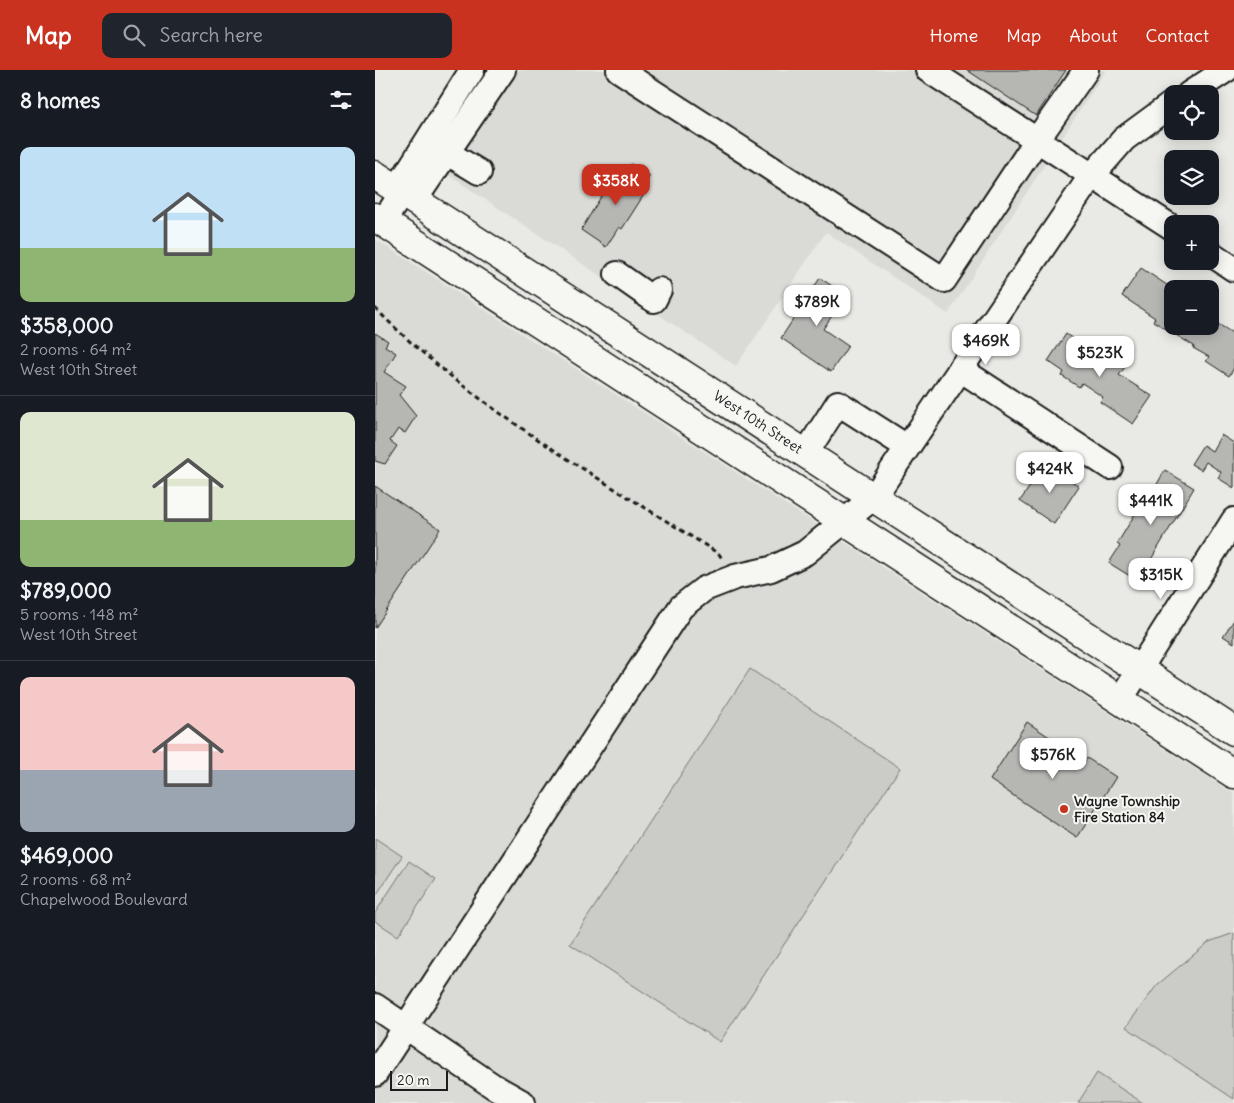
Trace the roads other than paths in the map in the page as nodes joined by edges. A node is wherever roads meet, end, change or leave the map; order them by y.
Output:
1 (473, 70) edge
2 (503, 70) edge
3 (619, 70) edge
4 (928, 70) edge
5 (1086, 70) edge
6 (1214, 73) edge
7 (1200, 85) edge
8 (1164, 110) edge
9 (1037, 140) junction
10 (447, 152) junction
11 (479, 172) dead end
12 (1092, 174) junction
13 (375, 175) edge
14 (402, 193) junction
15 (379, 220) edge
16 (1164, 222) edge
17 (1219, 259) edge
18 (1234, 269) edge
19 (617, 274) dead end
20 (659, 290) dead end
21 (960, 369) junction
22 (907, 447) junction
23 (806, 453) junction
24 (1110, 467) dead end
25 (874, 497) junction
26 (843, 520) junction
27 (1234, 520) edge
28 (1140, 669) junction
29 (1120, 700) junction
30 (1234, 731) edge
31 (1234, 774) edge
32 (375, 1006) edge
33 (406, 1027) junction
34 (375, 1074) edge
35 (523, 1103) edge

1 - 14 street
2 - 10 street
3 - 9 street
4 - 9 street
5 - 9 street
6 - 7 street
8 - 12 street
9 - 12 street
10 - 11 street
10 - 14 street
12 - 16 street
12 - 21 street
13 - 14 main road, West 10th Street
14 - 15 street
14 - 23 main road, West 10th Street
15 - 26 main road
17 - 18 street
19 - 20 street
21 - 22 street
21 - 24 street
22 - 23 street
22 - 25 street
23 - 25 main road, West 10th Street
25 - 26 street
25 - 28 main road, West 10th Street
26 - 29 main road
26 - 33 street
27 - 28 street
28 - 29 street
28 - 30 main road, West 10th Street
29 - 31 main road
32 - 33 street
33 - 34 street
33 - 35 street

